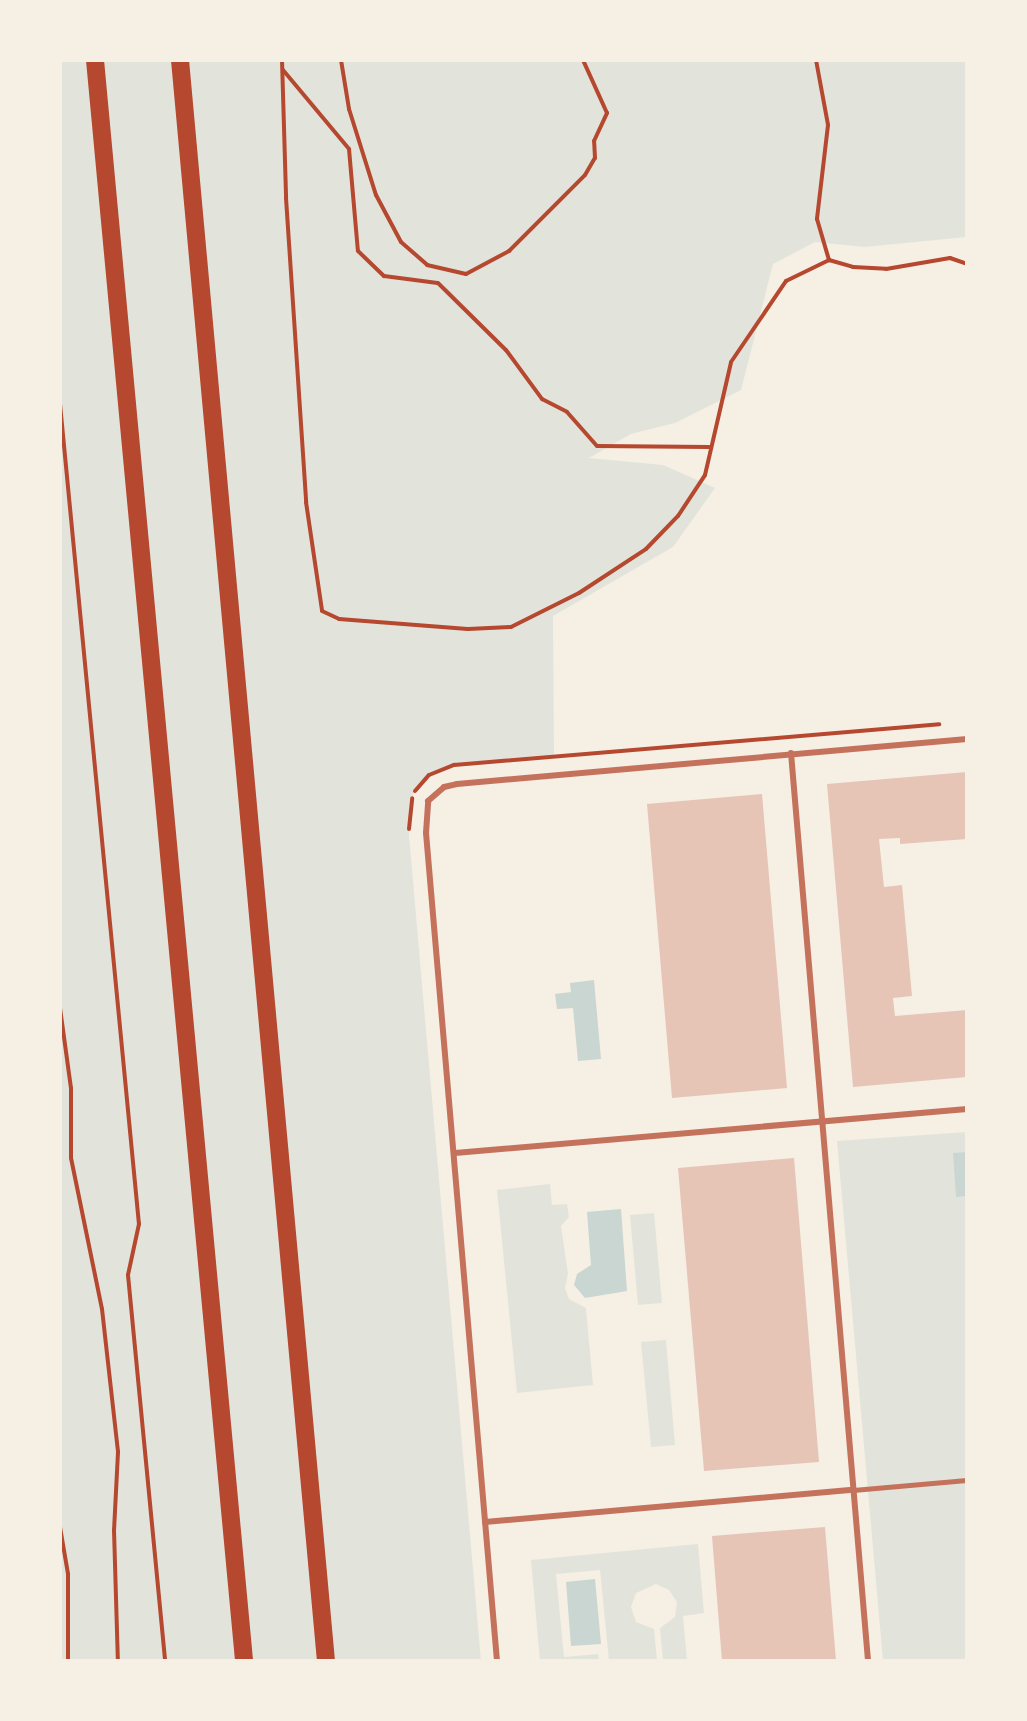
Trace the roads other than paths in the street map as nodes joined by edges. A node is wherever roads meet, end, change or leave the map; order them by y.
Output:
1 (95, 60) edge
2 (180, 60) edge
3 (967, 739) edge
4 (791, 753) junction
5 (967, 1109) edge
6 (822, 1122) junction
7 (455, 1153) junction
8 (967, 1480) edge
9 (853, 1490) junction
10 (485, 1522) junction
11 (244, 1661) edge
12 (326, 1661) edge
13 (497, 1661) edge
14 (868, 1661) edge

1 - 11 highway
2 - 12 highway
3 - 4 street
4 - 6 street
4 - 7 street
5 - 6 street
6 - 7 street
6 - 9 street
7 - 10 street
8 - 9 street
9 - 10 street
9 - 14 street
10 - 13 street

